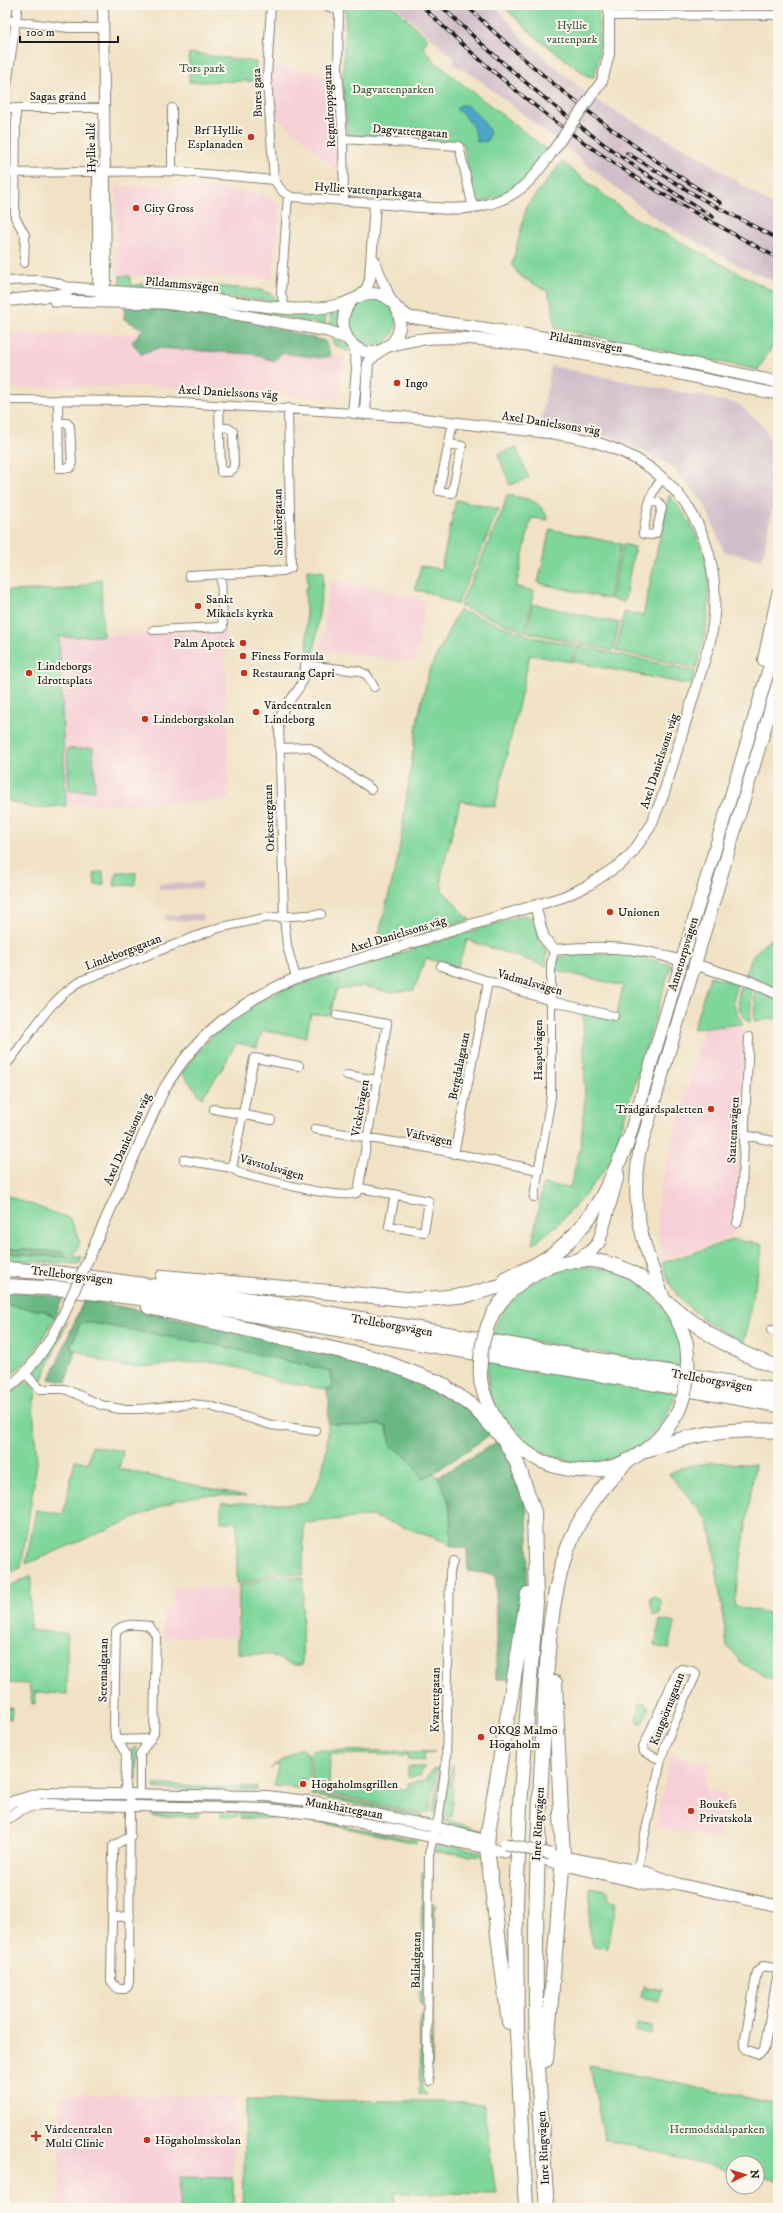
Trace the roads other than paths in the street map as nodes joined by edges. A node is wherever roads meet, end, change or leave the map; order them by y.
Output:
1 (18, 5) edge
2 (99, 5) edge
3 (103, 5) edge
4 (271, 5) edge
5 (323, 5) edge
6 (608, 5) edge
7 (341, 7) edge
8 (778, 15) edge
9 (609, 16) junction
10 (5, 20) edge
11 (15, 21) junction
12 (99, 28) junction
13 (5, 100) edge
14 (5, 108) edge
15 (16, 108) junction
16 (100, 108) junction
17 (172, 108) dead end
18 (343, 140) junction
19 (172, 171) junction
20 (101, 172) junction
21 (5, 173) edge
22 (16, 173) junction
23 (274, 180) junction
24 (288, 196) junction
25 (344, 201) junction
26 (375, 203) junction
27 (473, 208) junction
28 (372, 254) junction
29 (24, 263) dead end
30 (5, 281) edge
31 (68, 288) junction
32 (102, 289) junction
33 (356, 298) junction
34 (9, 300) edge
35 (101, 302) junction
36 (394, 304) junction
37 (285, 308) junction
38 (350, 342) junction
39 (384, 348) junction
40 (778, 382) edge
41 (778, 394) edge
42 (5, 400) edge
43 (58, 400) junction
44 (219, 405) junction
45 (288, 408) junction
46 (353, 413) junction
47 (365, 414) junction
48 (58, 423) junction
49 (453, 423) junction
50 (220, 428) junction
51 (449, 444) junction
52 (663, 478) junction
53 (650, 501) dead end
54 (224, 574) junction
55 (189, 576) dead end
56 (778, 594) edge
57 (153, 630) dead end
58 (778, 638) edge
59 (778, 684) edge
60 (374, 687) dead end
61 (778, 699) edge
62 (279, 748) junction
63 (757, 756) junction
64 (733, 788) junction
65 (371, 789) dead end
66 (535, 906) junction
67 (321, 914) dead end
68 (284, 917) junction
69 (554, 950) junction
70 (675, 959) dead end
71 (441, 966) dead end
72 (700, 966) dead end
73 (296, 978) junction
74 (488, 982) junction
75 (778, 994) edge
76 (551, 1001) junction
77 (337, 1015) dead end
78 (614, 1016) dead end
79 (750, 1037) dead end
80 (5, 1066) edge
81 (299, 1066) dead end
82 (347, 1076) dead end
83 (378, 1080) junction
84 (214, 1109) dead end
85 (243, 1114) junction
86 (271, 1120) dead end
87 (315, 1129) dead end
88 (744, 1135) junction
89 (367, 1138) junction
90 (628, 1140) junction
91 (778, 1142) edge
92 (454, 1154) junction
93 (184, 1160) dead end
94 (232, 1168) junction
95 (539, 1170) junction
96 (358, 1191) junction
97 (395, 1194) junction
98 (534, 1197) dead end
99 (737, 1223) dead end
100 (576, 1261) junction
101 (5, 1269) edge
102 (64, 1274) junction
103 (523, 1280) junction
104 (12, 1286) edge
105 (350, 1295) junction
106 (666, 1300) junction
107 (778, 1367) edge
108 (25, 1373) junction
109 (436, 1381) junction
110 (5, 1390) edge
111 (778, 1391) edge
112 (778, 1405) edge
113 (498, 1424) junction
114 (316, 1431) dead end
115 (778, 1431) edge
116 (510, 1440) junction
117 (637, 1455) junction
118 (534, 1512) junction
119 (572, 1539) junction
120 (453, 1561) dead end
121 (151, 1739) junction
122 (118, 1740) junction
123 (135, 1740) junction
124 (126, 1754) junction
125 (140, 1754) junction
126 (661, 1760) junction
127 (132, 1793) junction
128 (131, 1805) junction
129 (5, 1807) edge
130 (5, 1820) edge
131 (436, 1827) junction
132 (131, 1836) junction
133 (433, 1838) junction
134 (487, 1845) junction
135 (556, 1859) junction
136 (636, 1876) junction
137 (778, 1906) edge
138 (130, 1916) junction
139 (113, 1917) junction
140 (778, 1969) edge
141 (778, 1972) edge
142 (430, 2081) dead end
143 (521, 2132) junction
144 (543, 2146) junction
145 (526, 2208) edge
146 (546, 2208) edge

1 - 11 street
2 - 12 street, Hyllie allé
3 - 20 street, Hyllie allé
4 - 23 street, Bures gata
5 - 7 street, Regndroppsgatan
6 - 9 street, Hyllie vattenparksgata
7 - 18 street, Regndroppsgatan
8 - 9 street
9 - 27 street, Hyllie vattenparksgata, bridge
10 - 11 street
11 - 12 street
11 - 13 street
12 - 16 street, Hyllie allé
14 - 15 street, Sagas gränd
15 - 16 street, Sagas gränd
15 - 22 street, Sagas gränd
16 - 20 street, Hyllie allé
17 - 19 street
18 - 25 street, Regndroppsgatan
18 - 27 street, Dagvattengatan
19 - 20 street
19 - 23 street
20 - 22 street
20 - 32 street, Hyllie allé
21 - 22 street
22 - 29 street, Sagas gränd
23 - 24 street
24 - 25 street, Hyllie vattenparksgata
24 - 37 street
25 - 26 street, Hyllie vattenparksgata
26 - 27 street, Hyllie vattenparksgata
26 - 28 street
28 - 33 street
28 - 36 street
30 - 31 street
31 - 32 main road, Pildammsvägen
31 - 34 main road, Pildammsvägen
32 - 35 street, Hyllie allé
32 - 37 main road, Pildammsvägen
33 - 36 main road, Pildammsvägen
33 - 37 main road, Pildammsvägen
33 - 38 main road
34 - 35 main road, Pildammsvägen
35 - 38 main road, Pildammsvägen
36 - 39 main road
36 - 40 main road, Pildammsvägen
38 - 39 main road, Pildammsvägen
38 - 46 street
39 - 41 main road, Pildammsvägen
39 - 47 street
42 - 43 street, Axel Danielssons väg
43 - 44 street, Axel Danielssons väg
43 - 48 street
44 - 45 street, Axel Danielssons väg
44 - 50 street
45 - 46 street, Axel Danielssons väg
45 - 54 street, Sminkörgatan
46 - 47 street, Axel Danielssons väg
47 - 49 street, Axel Danielssons väg
48 - 48 street
49 - 51 street
49 - 52 street, Axel Danielssons väg
50 - 50 street
51 - 51 street
52 - 53 street
52 - 66 street, Axel Danielssons väg
54 - 55 street
54 - 57 street
56 - 64 main road
58 - 64 main road, Annetorpsvägen
59 - 63 main road, Annetorpsvägen
60 - 62 street, Orkestergatan
61 - 63 main road
62 - 65 street
62 - 68 street, Orkestergatan
63 - 106 main road, Annetorpsvägen
64 - 90 main road, Annetorpsvägen
66 - 69 street
66 - 73 street, Axel Danielssons väg
67 - 68 street, Lindeborgsgatan
68 - 73 street, Orkestergatan
68 - 80 street, Lindeborgsgatan
69 - 70 street
69 - 76 street, Haspelvägen
71 - 74 street, Vadmalsvägen
72 - 75 street
73 - 108 street, Axel Danielssons väg, bridge
74 - 76 street, Vadmalsvägen
74 - 92 street, Bergdalagatan
76 - 78 street, Vadmalsvägen
76 - 95 street, Haspelvägen
77 - 83 street, Vickelvägen
79 - 88 street, Stattenavägen
81 - 85 street
82 - 83 street
83 - 89 street, Vickelvägen
84 - 85 street
85 - 86 street
85 - 94 street
87 - 89 street, Väftvägen
88 - 91 street
88 - 99 street, Stattenavägen
89 - 92 street, Väftvägen
89 - 96 street, Vickelvägen
90 - 100 main road, Annetorpsvägen
90 - 105 highway
92 - 95 street, Väftvägen
93 - 94 street, Vävstolsvägen
94 - 96 street, Vävstolsvägen
95 - 98 street, Haspelvägen
96 - 97 street, Vävstolsvägen
97 - 97 street, Vävstolsvägen
100 - 103 highway
100 - 106 highway
101 - 102 highway, Trelleborgsvägen
102 - 105 highway
102 - 111 highway, Trelleborgsvägen
103 - 105 highway
103 - 113 highway, bridge
104 - 109 highway
104 - 112 highway, Trelleborgsvägen
106 - 107 highway
106 - 117 highway, bridge
108 - 110 street, Axel Danielssons väg
108 - 114 street
109 - 113 highway
109 - 118 highway
113 - 116 highway
115 - 117 highway
116 - 117 highway
116 - 118 highway
117 - 119 highway, Inre Ringvägen
118 - 134 highway
118 - 143 highway, Inre Ringvägen
119 - 135 highway
119 - 144 highway, Inre Ringvägen
120 - 131 street, Kvartettgatan
121 - 122 street, Serenadgatan
121 - 123 street
121 - 125 street, Serenadgatan
122 - 123 street
122 - 124 street, Serenadgatan
123 - 124 street
123 - 125 street
124 - 127 street
125 - 127 street
126 - 126 street, Kungsörnsgatan
126 - 136 street, Kungsörnsgatan
127 - 128 street
127 - 129 street, Munkhättegatan
127 - 131 street, Munkhättegatan
128 - 130 street, Munkhättegatan
128 - 132 street
128 - 133 street, Munkhättegatan
131 - 133 street, Kvartettgatan
131 - 134 street, Munkhättegatan
132 - 138 street
132 - 139 street
133 - 134 street, Munkhättegatan
133 - 142 street, Balladgatan
134 - 135 main road, bridge
134 - 143 highway
135 - 136 main road
135 - 144 highway
136 - 137 main road
138 - 139 street
138 - 139 street
140 - 141 street
143 - 145 highway, Inre Ringvägen
144 - 146 highway, Inre Ringvägen

